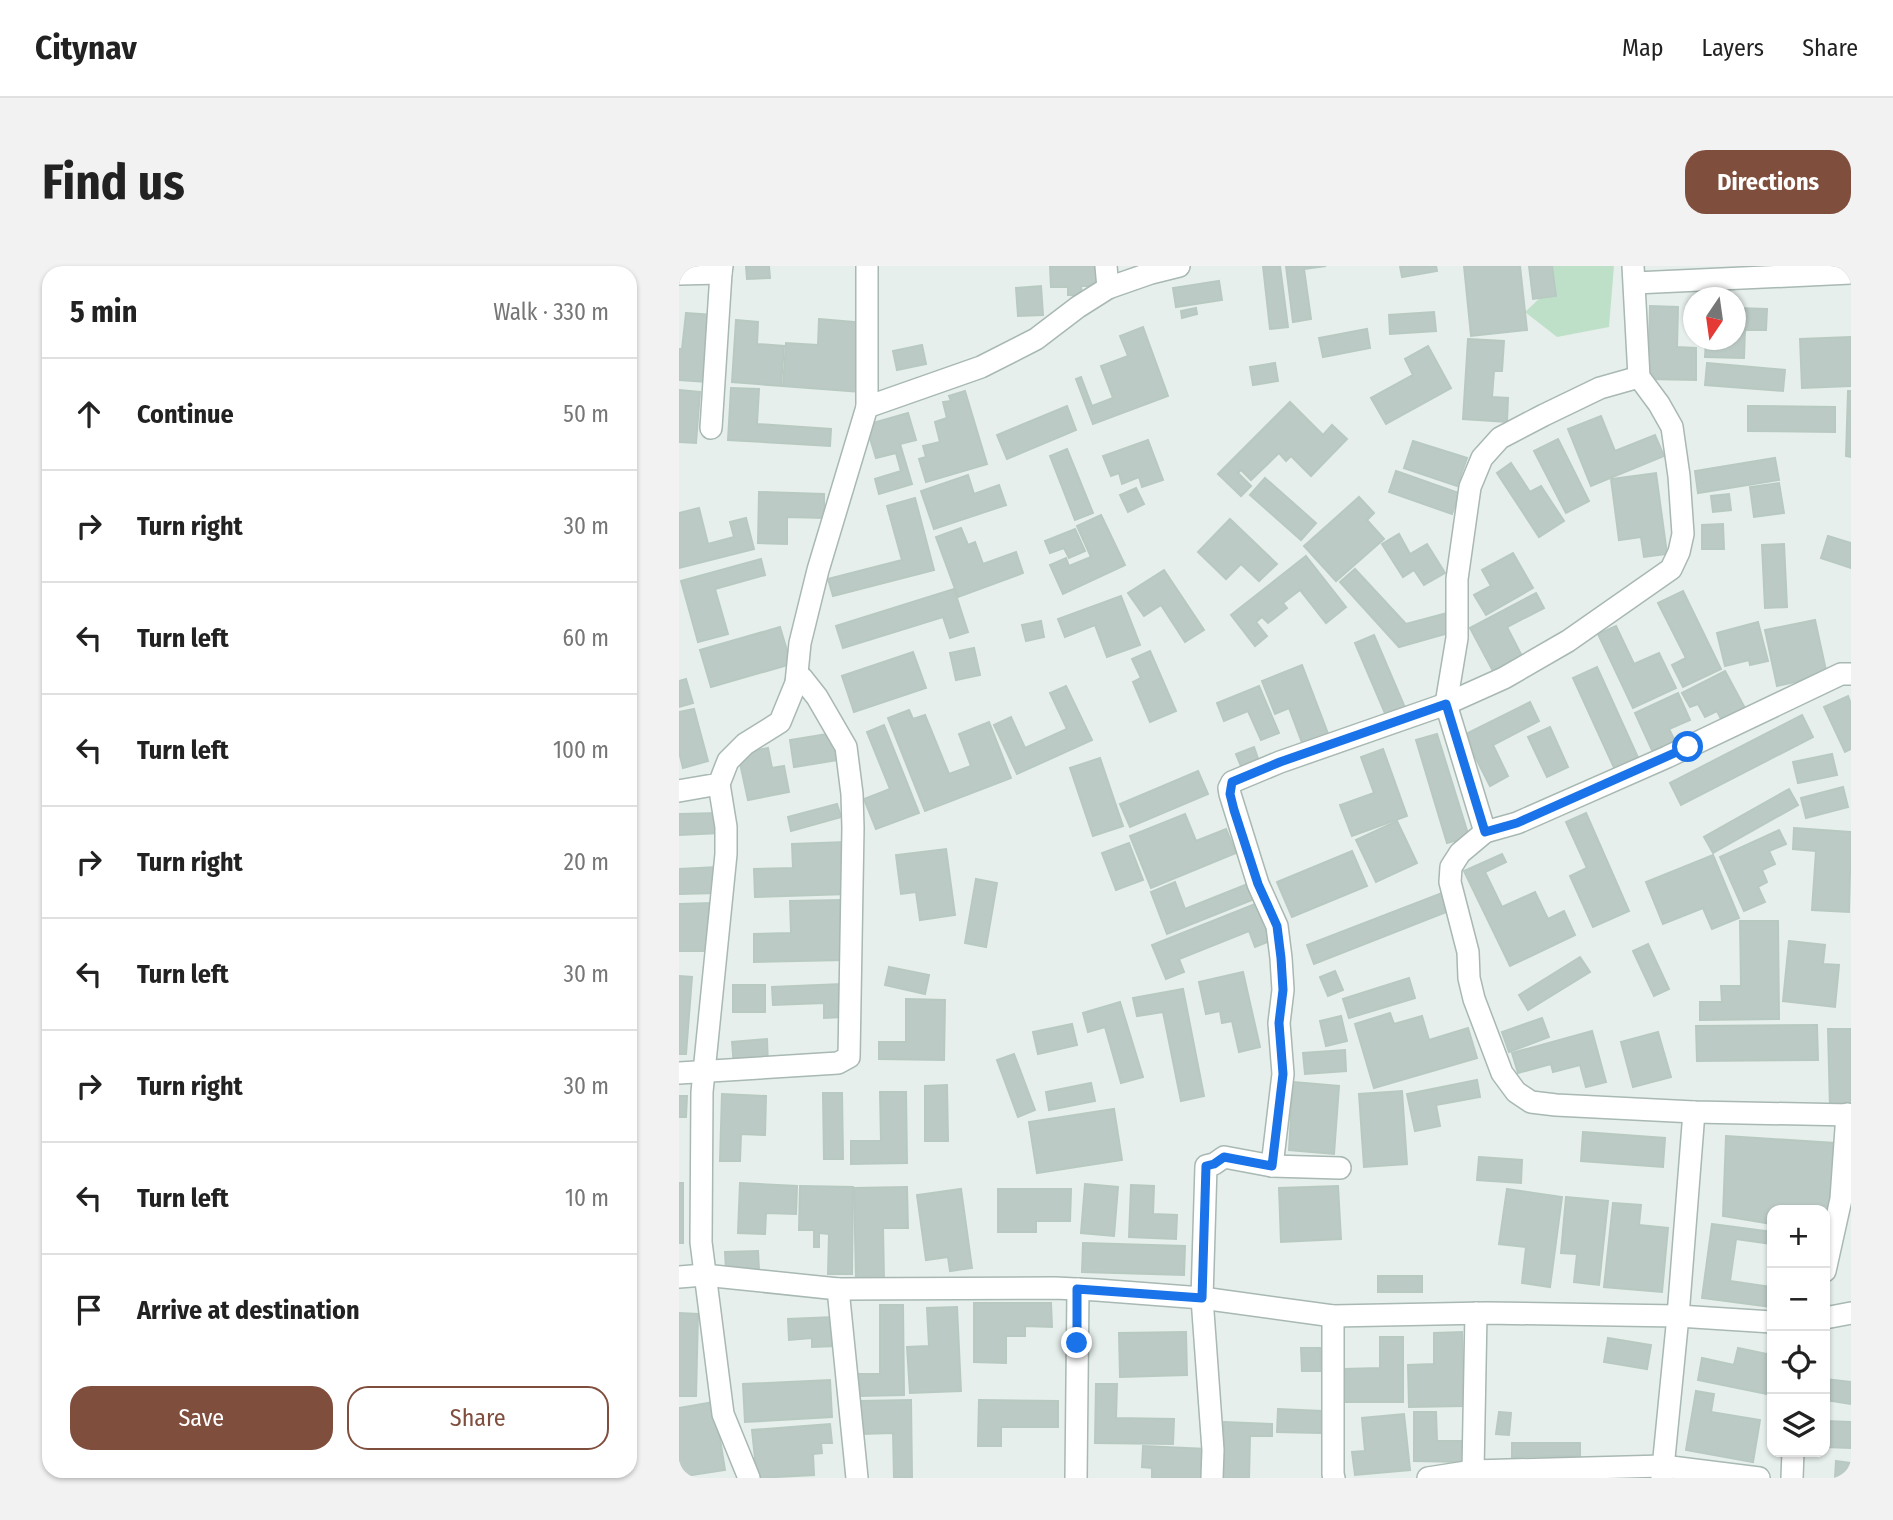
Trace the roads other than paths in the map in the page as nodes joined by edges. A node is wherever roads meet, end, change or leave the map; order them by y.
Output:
1 (867, 266) edge
2 (1106, 266) edge
3 (1179, 266) edge
4 (721, 270) edge
5 (1851, 273) edge
6 (679, 274) edge
7 (1634, 275) edge
8 (1108, 288) junction
9 (1639, 377) junction
10 (867, 407) junction
11 (711, 428) dead end
12 (1851, 674) edge
13 (796, 683) junction
14 (1446, 704) junction
15 (719, 784) junction
16 (679, 791) edge
17 (1485, 832) junction
18 (704, 1072) junction
19 (679, 1073) edge
20 (1694, 1112) junction
21 (1849, 1114) edge
22 (1272, 1166) junction
23 (1340, 1168) dead end
24 (1826, 1268) edge
25 (704, 1275) junction
26 (679, 1277) edge
27 (838, 1289) junction
28 (1077, 1289) junction
29 (1202, 1298) junction
30 (1476, 1313) junction
31 (1851, 1313) edge
32 (1333, 1316) junction
33 (1678, 1316) junction
34 (1830, 1317) edge
35 (1767, 1322) edge
36 (1793, 1457) edge
37 (1473, 1471) junction
38 (1663, 1472) edge
39 (749, 1478) edge
40 (857, 1478) edge
41 (1076, 1478) edge
42 (1212, 1478) edge
43 (1334, 1478) edge
44 (1427, 1478) edge
45 (1759, 1478) edge
46 (1791, 1478) edge

1 - 10 street
2 - 8 street
3 - 8 street
4 - 6 street
4 - 11 street
5 - 7 street
7 - 9 street
8 - 10 street
9 - 14 street
9 - 14 street
10 - 13 street
12 - 17 street
13 - 15 street
13 - 18 street
14 - 17 street
14 - 22 street
15 - 16 street
15 - 18 street
17 - 20 street
18 - 19 street
18 - 25 street
20 - 21 street
20 - 33 street
21 - 24 street
22 - 23 street
22 - 29 street
25 - 26 street
25 - 27 street
25 - 39 street
27 - 28 street
27 - 40 street
28 - 29 street
28 - 41 street
29 - 32 street
29 - 42 street
30 - 32 street
30 - 33 street
30 - 37 street
31 - 34 street
32 - 43 street
33 - 35 street
33 - 38 street
36 - 46 street
37 - 38 street
37 - 44 street
38 - 45 street

